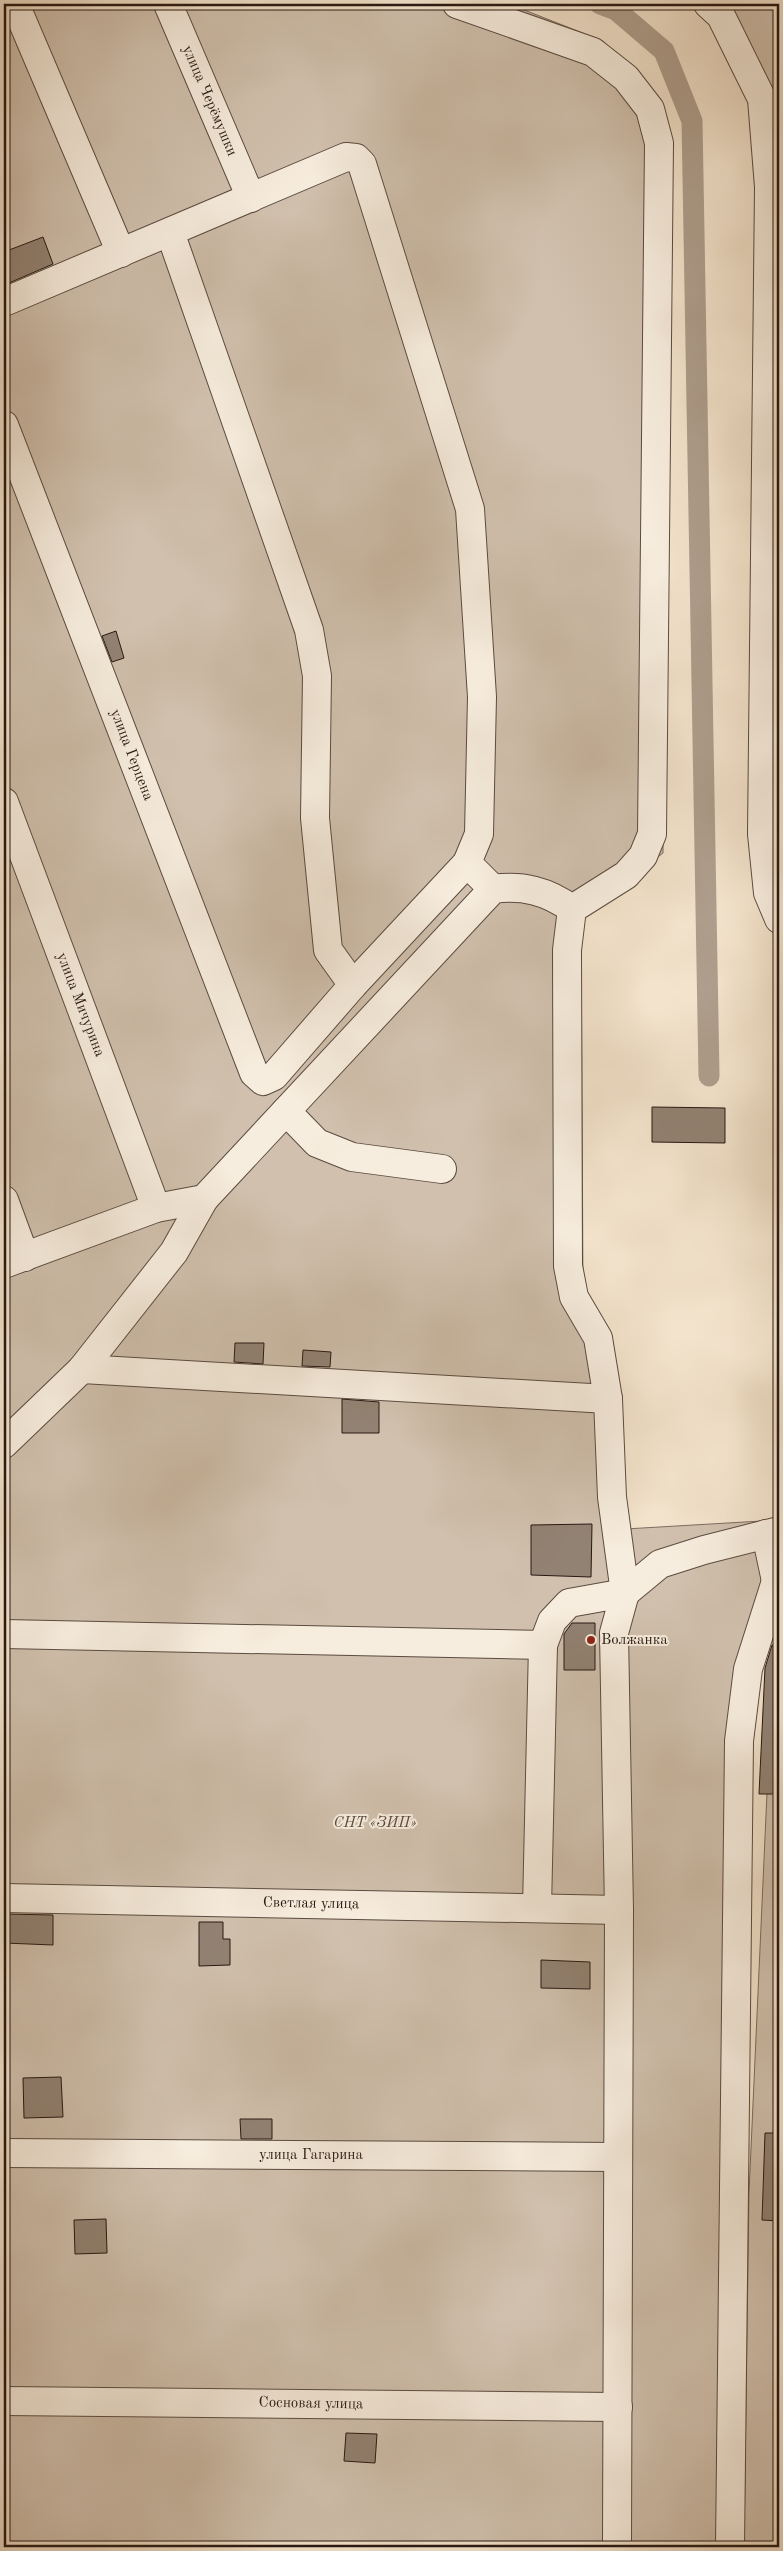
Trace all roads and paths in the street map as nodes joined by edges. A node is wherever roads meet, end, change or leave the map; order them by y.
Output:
1 (15, 4) edge
2 (168, 4) edge
3 (457, 4) edge
4 (708, 4) edge
5 (251, 198) junction
6 (170, 232) junction
7 (121, 253) junction
8 (4, 302) edge
9 (4, 425) edge
10 (4, 802) edge
11 (467, 863) junction
12 (493, 889) junction
13 (572, 909) junction
14 (779, 919) edge
15 (352, 985) junction
16 (286, 1111) junction
17 (442, 1169) dead end
18 (204, 1199) junction
19 (4, 1200) edge
20 (156, 1208) junction
21 (14, 1261) edge
22 (82, 1369) junction
23 (608, 1399) junction
24 (4, 1444) edge
25 (773, 1532) edge
26 (777, 1584) edge
27 (625, 1593) junction
28 (4, 1634) edge
29 (543, 1645) junction
30 (4, 1898) edge
31 (537, 1908) junction
32 (618, 1910) junction
33 (4, 2152) edge
34 (618, 2157) junction
35 (4, 2401) edge
36 (618, 2407) junction
37 (617, 2547) edge
38 (730, 2547) edge

1 - 7 street
2 - 5 street, улица Черёмушки
3 - 13 street
4 - 14 street
5 - 6 street
5 - 11 street
6 - 7 street
6 - 15 street
7 - 8 street
9 - 15 street, улица Герцена
10 - 20 street, улица Мичурина
11 - 12 street
11 - 15 street
12 - 13 street
12 - 16 street
13 - 23 street
16 - 17 street
16 - 18 street
18 - 20 street
18 - 22 street
19 - 21 street
20 - 21 street
22 - 23 street
22 - 24 street
23 - 27 street
25 - 26 street
25 - 27 street
26 - 38 street
27 - 29 street
27 - 32 street
28 - 29 street
29 - 31 street
30 - 31 street, Светлая улица
31 - 32 street, Светлая улица
32 - 34 street
33 - 34 street, улица Гагарина
34 - 36 street
35 - 36 street, Сосновая улица
36 - 37 street

